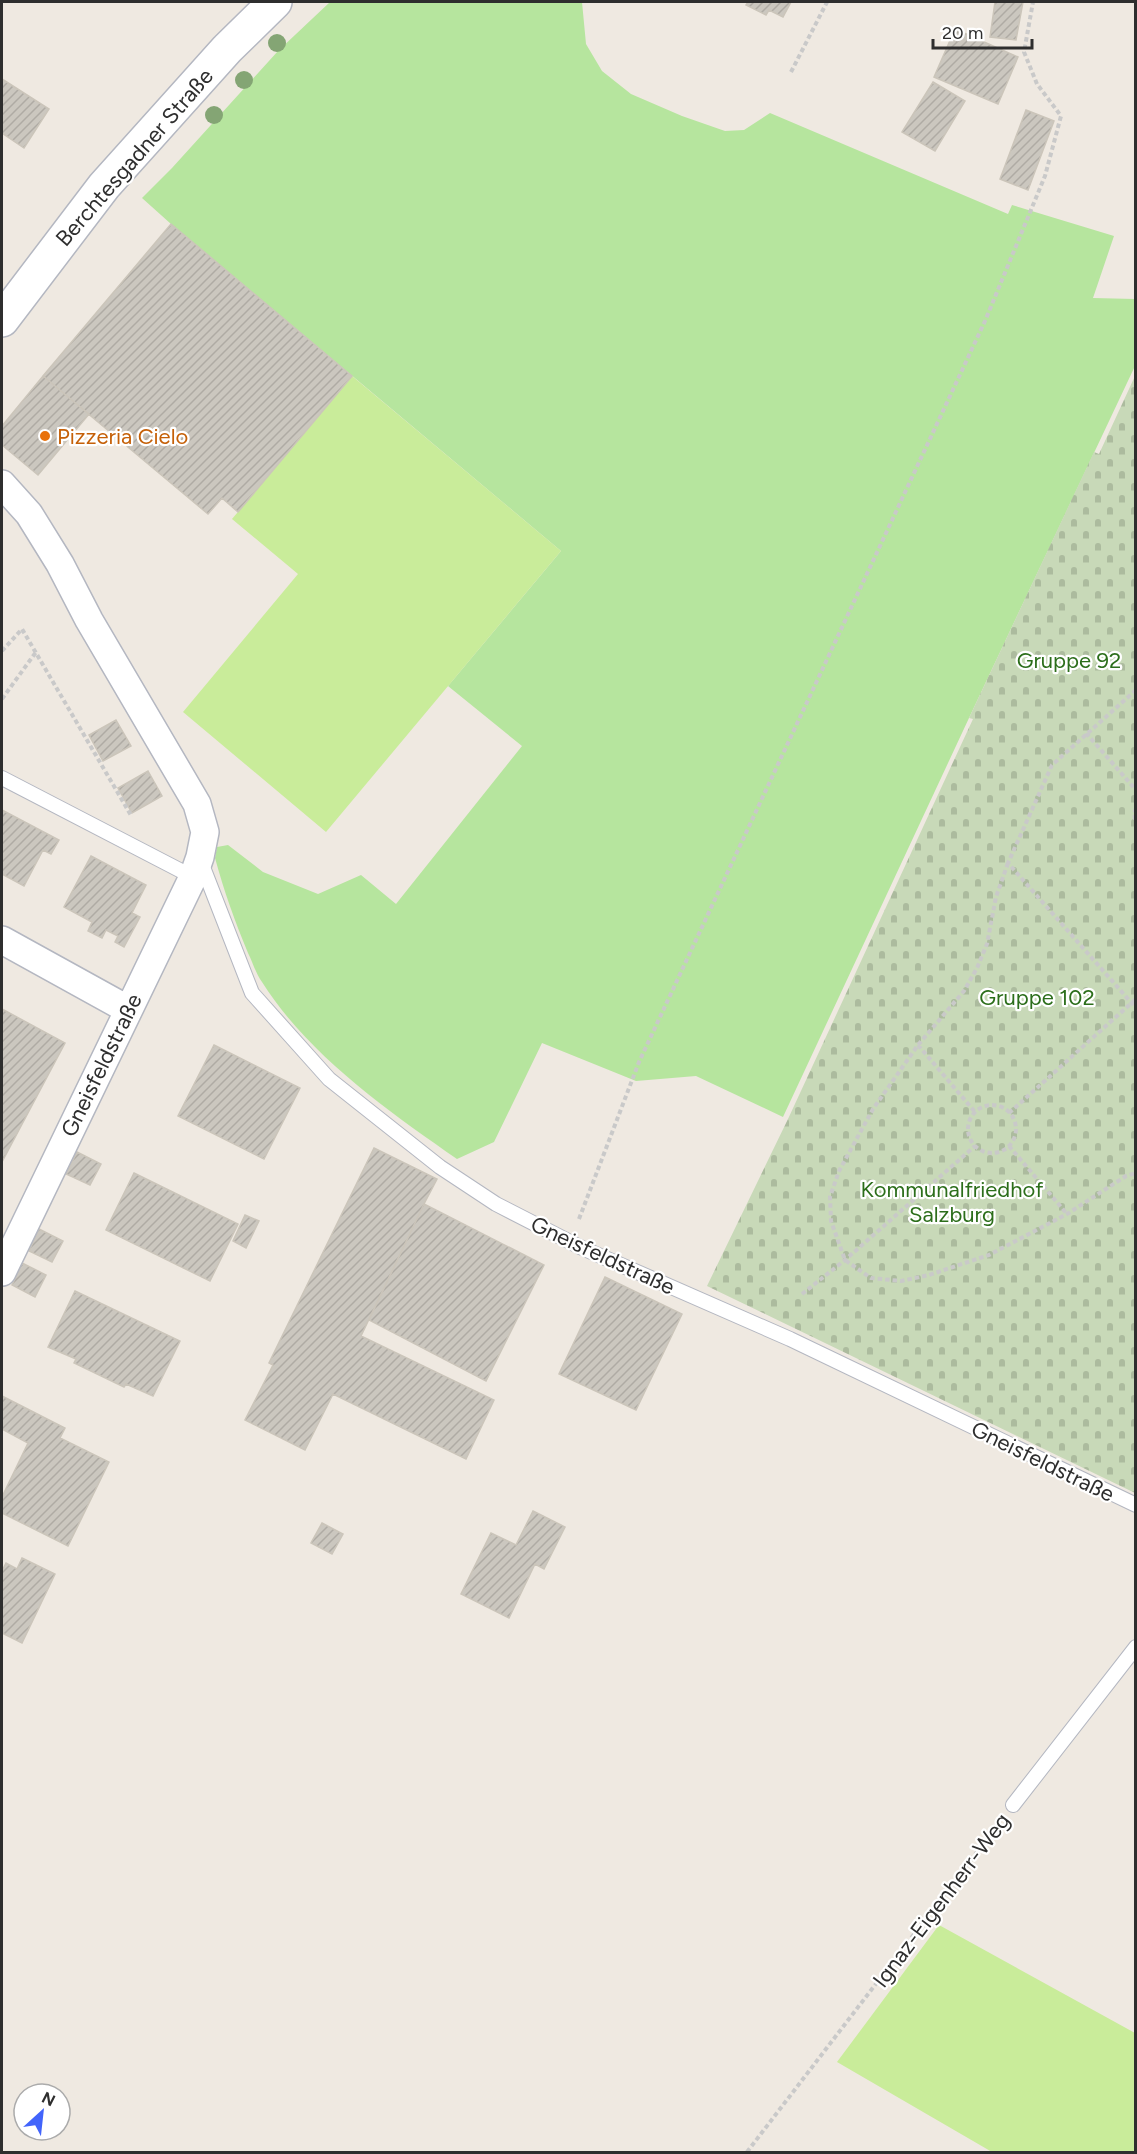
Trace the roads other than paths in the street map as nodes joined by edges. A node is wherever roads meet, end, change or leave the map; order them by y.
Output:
1 (275, 2) edge
2 (2, 320) edge
3 (2, 484) edge
4 (2, 777) edge
5 (196, 867) junction
6 (2, 940) edge
7 (128, 1009) junction
8 (2, 1272) edge
9 (1136, 1505) edge
10 (1136, 1647) edge
11 (1013, 1805) road end

1 - 2 main road, Berchtesgadner Straße
3 - 5 street, Gneisfeldstraße
4 - 5 lane
5 - 7 street, Gneisfeldstraße
5 - 9 lane, Gneisfeldstraße
6 - 7 street
7 - 8 street, Gneisfeldstraße
10 - 11 lane, Ignaz-Eigenherr-Weg

